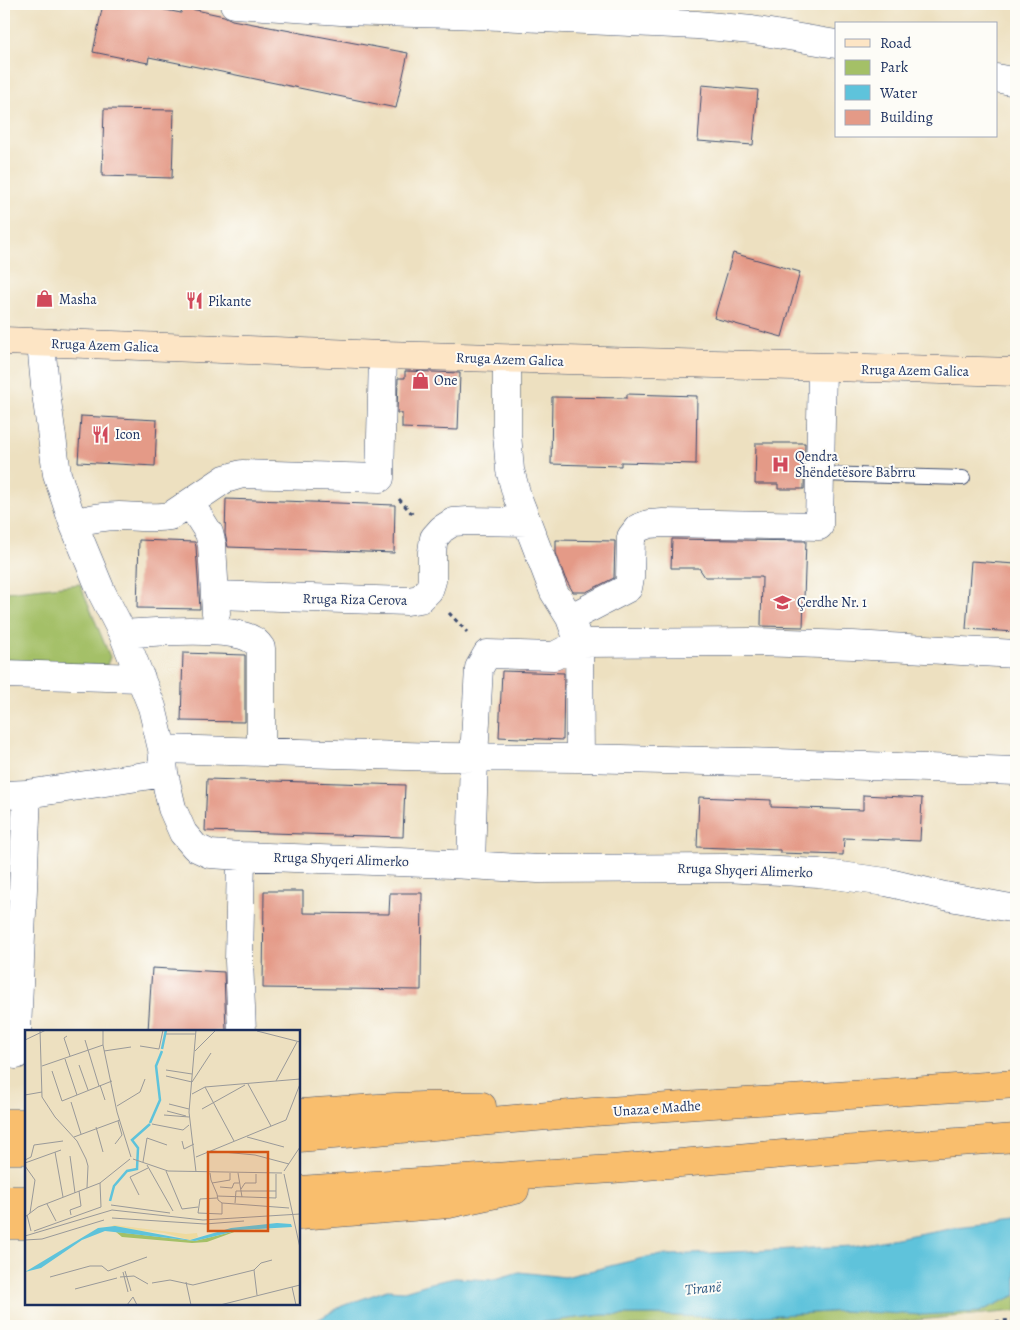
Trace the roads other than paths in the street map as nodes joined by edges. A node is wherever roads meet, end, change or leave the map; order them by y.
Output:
1 (234, 4) edge
2 (835, 44) edge
3 (998, 78) edge
4 (1016, 82) edge
5 (4, 341) edge
6 (41, 343) junction
7 (383, 356) junction
8 (507, 359) junction
9 (822, 368) junction
10 (1016, 372) edge
11 (820, 474) junction
12 (963, 478) dead end
13 (190, 503) junction
14 (527, 522) junction
15 (73, 523) junction
16 (216, 595) junction
17 (574, 630) junction
18 (217, 631) junction
19 (123, 634) junction
20 (1016, 654) edge
21 (4, 674) edge
22 (141, 678) junction
23 (261, 752) junction
24 (474, 757) junction
25 (580, 758) junction
26 (163, 761) junction
27 (1016, 771) edge
28 (15, 794) edge
29 (241, 856) junction
30 (471, 865) junction
31 (1015, 911) edge
32 (242, 1030) edge
33 (15, 1055) edge
34 (1016, 1084) edge
35 (593, 1112) junction
36 (300, 1113) edge
37 (4, 1123) edge
38 (25, 1123) edge
39 (300, 1138) edge
40 (1016, 1138) edge
41 (4, 1150) edge
42 (25, 1150) edge
43 (612, 1169) junction
44 (300, 1190) edge
45 (4, 1200) edge
46 (25, 1200) edge
47 (300, 1216) edge
48 (4, 1225) edge
49 (25, 1225) edge

1 - 2 street
3 - 4 street
5 - 6 main road, Rruga Azem Galica
6 - 7 main road, Rruga Azem Galica
6 - 15 street
7 - 8 main road, Rruga Azem Galica
7 - 13 street
8 - 9 main road, Rruga Azem Galica
8 - 14 street
9 - 10 main road, Rruga Azem Galica
9 - 11 street
11 - 12 lane
11 - 17 street
13 - 15 street
13 - 16 street
14 - 16 street, Rruga Riza Cerova
14 - 17 street
15 - 19 street
16 - 18 street
17 - 20 street
17 - 24 street
17 - 25 street
18 - 19 street
18 - 23 street
19 - 22 street
21 - 22 street
22 - 26 street
23 - 24 street
23 - 26 street
24 - 25 street
24 - 30 street
25 - 27 street
26 - 28 street
26 - 29 street
28 - 33 street
29 - 30 street, Rruga Shyqeri Alimerko
29 - 32 street
30 - 31 street, Rruga Shyqeri Alimerko
34 - 35 highway, Unaza e Madhe
35 - 36 highway
35 - 39 highway, Unaza e Madhe
37 - 38 highway
40 - 43 highway
41 - 42 highway
43 - 44 highway
43 - 47 highway
45 - 46 highway
48 - 49 highway

